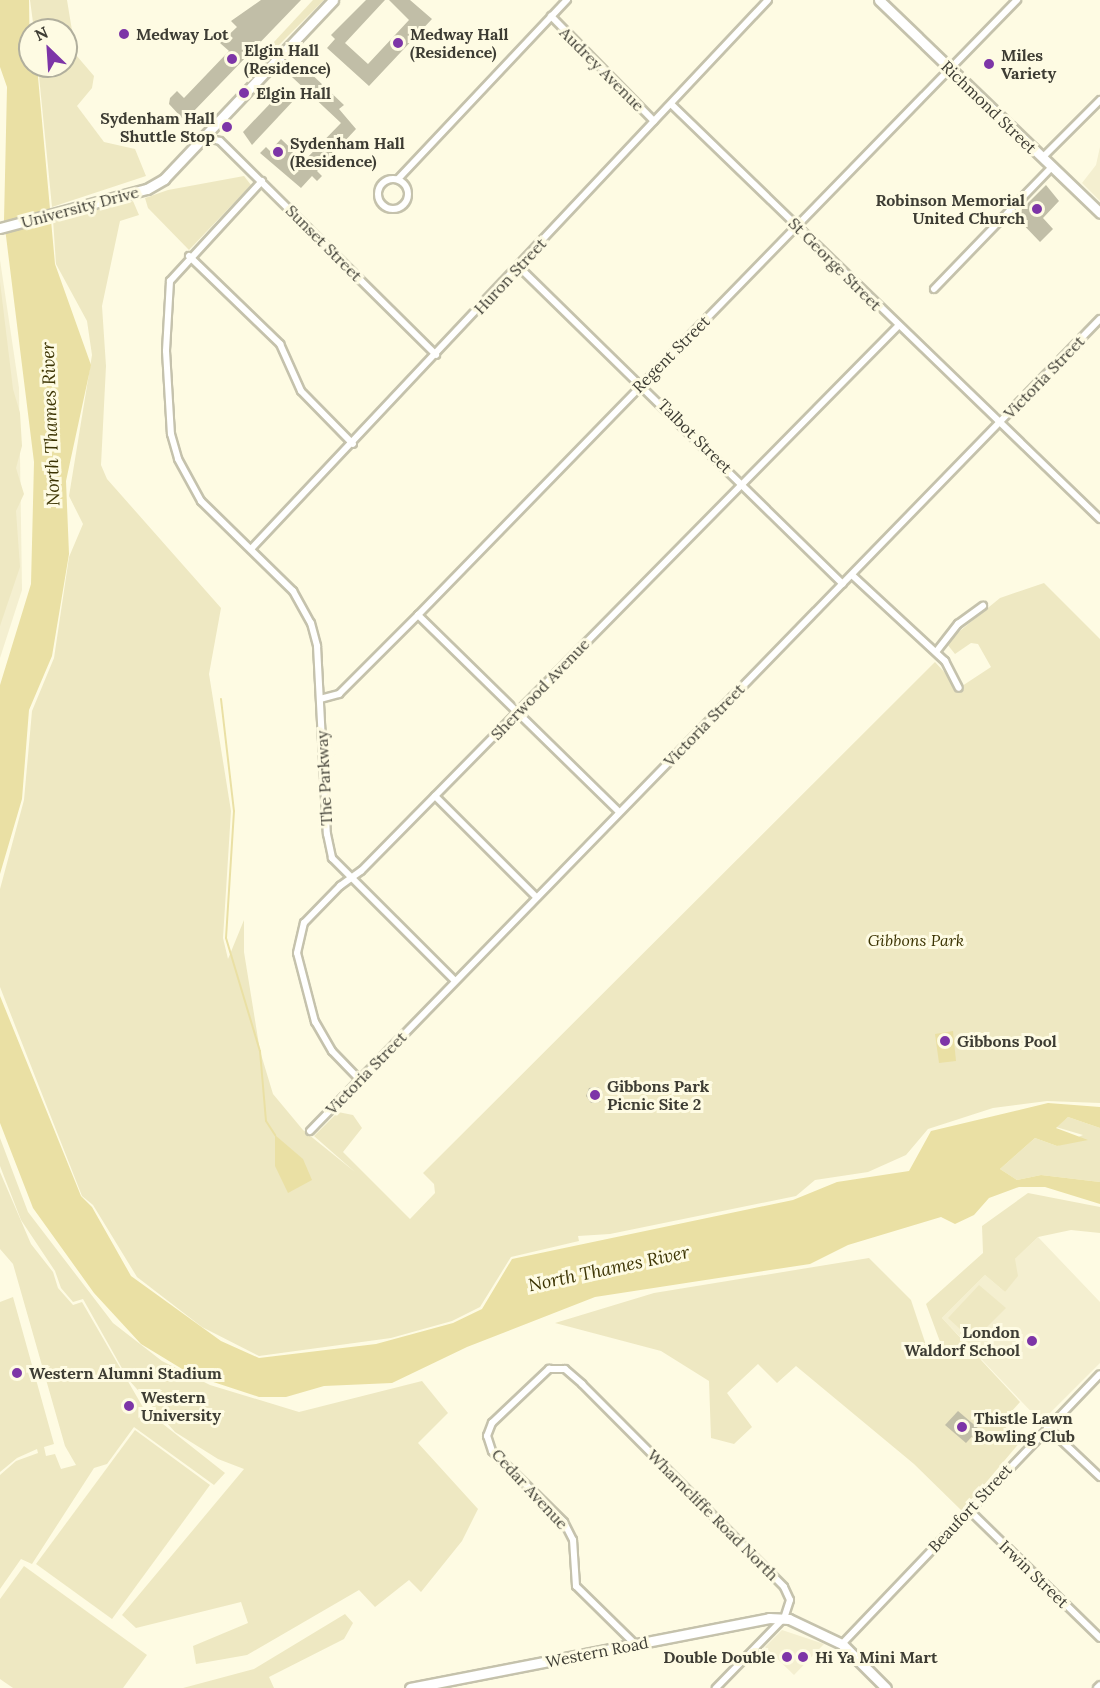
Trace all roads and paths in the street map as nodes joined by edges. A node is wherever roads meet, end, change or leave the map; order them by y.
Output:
1 (333, 0) edge
2 (567, 0) edge
3 (768, 0) edge
4 (879, 0) edge
5 (1017, 0) edge
6 (551, 16) junction
7 (949, 68) junction
8 (1100, 100) edge
9 (671, 104) junction
10 (654, 121) junction
11 (206, 138) junction
12 (1042, 158) junction
13 (1052, 167) junction
14 (399, 178) junction
15 (262, 181) junction
16 (1100, 213) edge
17 (796, 226) junction
18 (0, 228) edge
19 (189, 256) junction
20 (519, 267) junction
21 (934, 289) dead end
22 (1100, 319) edge
23 (898, 326) junction
24 (436, 355) junction
25 (642, 384) junction
26 (999, 424) junction
27 (353, 444) junction
28 (743, 483) junction
29 (1100, 519) edge
30 (250, 549) junction
31 (852, 575) junction
32 (843, 584) junction
33 (982, 606) dead end
34 (418, 615) junction
35 (936, 652) junction
36 (959, 688) dead end
37 (320, 699) junction
38 (518, 712) junction
39 (435, 796) junction
40 (619, 812) junction
41 (351, 878) junction
42 (536, 897) junction
43 (454, 980) junction
44 (360, 1080) junction
45 (310, 1131) dead end
46 (549, 1369) joint
47 (1100, 1374) edge
48 (1047, 1427) junction
49 (1100, 1477) edge
50 (969, 1510) junction
51 (784, 1618) junction
52 (1100, 1638) edge
53 (842, 1644) junction
54 (636, 1645) junction
55 (444, 1685) edge
56 (881, 1686) edge
57 (410, 1688) edge
58 (716, 1688) edge

1 - 11 main road, University Drive
2 - 6 street
3 - 9 street, Huron Street
4 - 7 main road, Richmond Street
5 - 7 street, Regent Street
6 - 10 street, Audrey Avenue
6 - 14 street
7 - 12 main road, Richmond Street
7 - 17 street, Regent Street
8 - 12 street
9 - 10 street, Huron Street
9 - 17 street, St George Street
10 - 20 street, Huron Street
11 - 15 street, Sunset Street
11 - 18 main road, University Drive
12 - 13 main road, Richmond Street
13 - 16 main road, Richmond Street
13 - 21 street
14 - 14 street
15 - 19 street
15 - 24 street, Sunset Street
17 - 23 street, St George Street
17 - 25 street, Regent Street
19 - 27 street
19 - 30 street, The Parkway
20 - 24 street, Huron Street
20 - 25 street, Talbot Street
22 - 26 street, Victoria Street
23 - 26 street, St George Street
23 - 28 street, Sherwood Avenue
24 - 27 street, Huron Street
25 - 28 street, Talbot Street
25 - 34 street, Regent Street
26 - 29 street, St George Street
26 - 31 street, Victoria Street
27 - 30 street, Huron Street
28 - 32 street, Talbot Street
28 - 38 street, Sherwood Avenue
30 - 37 street, The Parkway
31 - 32 street, Victoria Street
31 - 35 street
32 - 40 street, Victoria Street
33 - 35 street
34 - 37 street, Regent Street
34 - 38 street
35 - 36 street
37 - 41 street, The Parkway
38 - 39 street, Sherwood Avenue
38 - 40 street
39 - 41 street, Sherwood Avenue
39 - 42 street
40 - 42 street, Victoria Street
41 - 43 street, The Parkway
41 - 44 street, Sherwood Avenue
42 - 43 street, Victoria Street
43 - 44 street, Victoria Street
44 - 45 street, Victoria Street
46 - 51 street, Wharncliffe Road North
46 - 54 street, Cedar Avenue
47 - 48 street, Beaufort Street
48 - 49 street
48 - 50 street, Beaufort Street
50 - 52 street, Irwin Street
50 - 53 street, Beaufort Street
51 - 53 main road
51 - 54 main road, Western Road
51 - 58 street
53 - 56 main road
54 - 55 main road, Western Road
55 - 57 main road, Western Road

